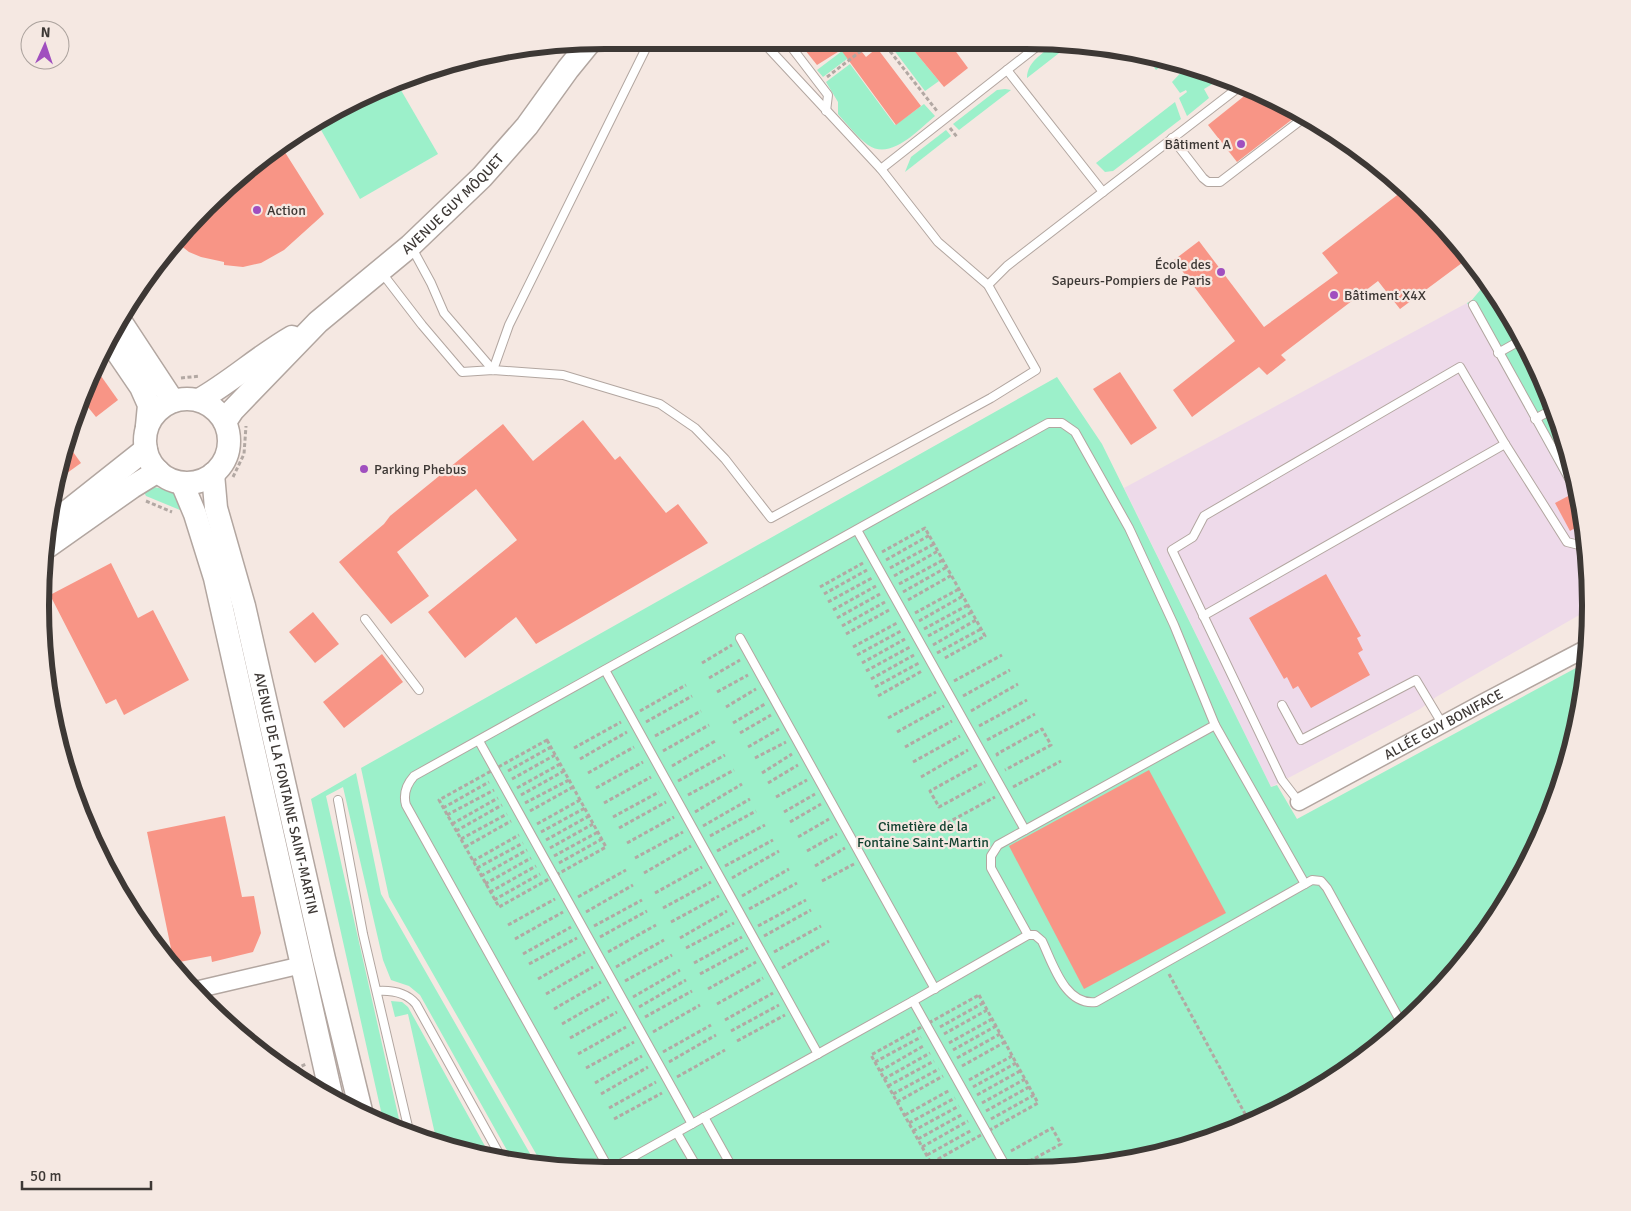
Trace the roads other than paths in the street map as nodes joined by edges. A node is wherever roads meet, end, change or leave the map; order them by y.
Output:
1 (646, 49) edge
2 (770, 49) edge
3 (793, 49) edge
4 (1034, 49) edge
5 (578, 50) edge
6 (584, 50) edge
7 (568, 69) junction
8 (1007, 70) junction
9 (1236, 90) edge
10 (826, 111) junction
11 (1300, 121) edge
12 (1172, 138) junction
13 (881, 169) junction
14 (1103, 192) junction
15 (410, 246) junction
16 (380, 271) junction
17 (988, 285) junction
18 (1472, 305) dead end
19 (318, 322) junction
20 (124, 326) edge
21 (1516, 343) edge
22 (113, 346) edge
23 (1498, 353) junction
24 (493, 370) junction
25 (199, 400) junction
26 (173, 401) junction
27 (1547, 412) edge
28 (1535, 419) junction
29 (225, 422) junction
30 (147, 426) junction
31 (1505, 444) junction
32 (146, 449) junction
33 (158, 471) junction
34 (1566, 473) edge
35 (213, 474) junction
36 (182, 482) junction
37 (56, 521) edge
38 (857, 530) junction
39 (53, 544) edge
40 (1578, 544) edge
41 (1204, 616) junction
42 (365, 619) dead end
43 (740, 639) road end
44 (1580, 652) edge
45 (605, 670) junction
46 (419, 690) dead end
47 (1282, 705) dead end
48 (1215, 725) junction
49 (1443, 725) junction
50 (478, 741) junction
51 (338, 800) dead end
52 (1299, 802) joint
53 (1025, 830) junction
54 (1305, 884) junction
55 (1028, 935) junction
56 (324, 959) junction
57 (302, 965) junction
58 (202, 988) edge
59 (935, 989) junction
60 (377, 991) junction
61 (914, 1001) junction
62 (1399, 1018) edge
63 (347, 1052) junction
64 (818, 1054) junction
65 (323, 1057) junction
66 (330, 1090) edge
67 (361, 1106) edge
68 (704, 1117) junction
69 (692, 1124) junction
70 (408, 1126) edge
71 (677, 1133) junction
72 (498, 1152) edge
73 (606, 1162) edge
74 (624, 1162) edge
75 (694, 1162) edge
76 (729, 1162) edge
77 (1003, 1162) edge

1 - 24 lane
2 - 10 lane
3 - 10 lane
4 - 8 lane
5 - 7 main road, AVENUE GUY MÔQUET
6 - 7 main road, AVENUE GUY MÔQUET
7 - 15 main road, AVENUE GUY MÔQUET
8 - 13 lane
8 - 14 lane
9 - 12 lane
10 - 13 lane
11 - 12 lane
12 - 14 lane
13 - 17 lane
14 - 17 lane
15 - 16 main road, AVENUE GUY MÔQUET
15 - 24 lane
16 - 19 main road, AVENUE GUY MÔQUET
16 - 24 lane
17 - 24 lane
18 - 23 lane
19 - 25 main road, AVENUE GUY MÔQUET
19 - 29 main road, AVENUE GUY MÔQUET
20 - 26 main road
21 - 23 lane
22 - 30 main road
23 - 28 lane
25 - 26 main road
25 - 29 main road
26 - 30 main road
27 - 28 lane
28 - 34 lane
29 - 35 main road
30 - 32 main road
31 - 40 lane
31 - 41 lane
31 - 41 lane
32 - 33 main road
32 - 37 main road
33 - 36 main road
33 - 39 main road
35 - 36 main road
35 - 56 main road, AVENUE DE LA FONTAINE SAINT-MARTIN
36 - 57 main road, AVENUE DE LA FONTAINE SAINT-MARTIN
38 - 45 lane
38 - 48 lane
38 - 53 lane
41 - 52 lane
42 - 46 lane
43 - 59 lane
44 - 49 street, ALLÉE GUY BONIFACE
45 - 50 lane
45 - 64 lane
47 - 49 lane
48 - 53 lane
48 - 54 lane
49 - 52 street, ALLÉE GUY BONIFACE
50 - 69 lane
50 - 73 lane
51 - 60 lane
53 - 55 lane
54 - 55 lane
54 - 62 lane
55 - 59 lane
56 - 57 main road
56 - 63 main road, AVENUE DE LA FONTAINE SAINT-MARTIN
57 - 58 street
57 - 65 main road, AVENUE DE LA FONTAINE SAINT-MARTIN
59 - 61 lane
60 - 70 lane
60 - 72 lane
61 - 64 lane
61 - 77 lane
63 - 65 main road
63 - 67 main road, AVENUE DE LA FONTAINE SAINT-MARTIN
64 - 68 lane
65 - 66 main road, AVENUE DE LA FONTAINE SAINT-MARTIN
68 - 69 lane
68 - 76 lane
69 - 71 lane
71 - 74 lane
71 - 75 lane

